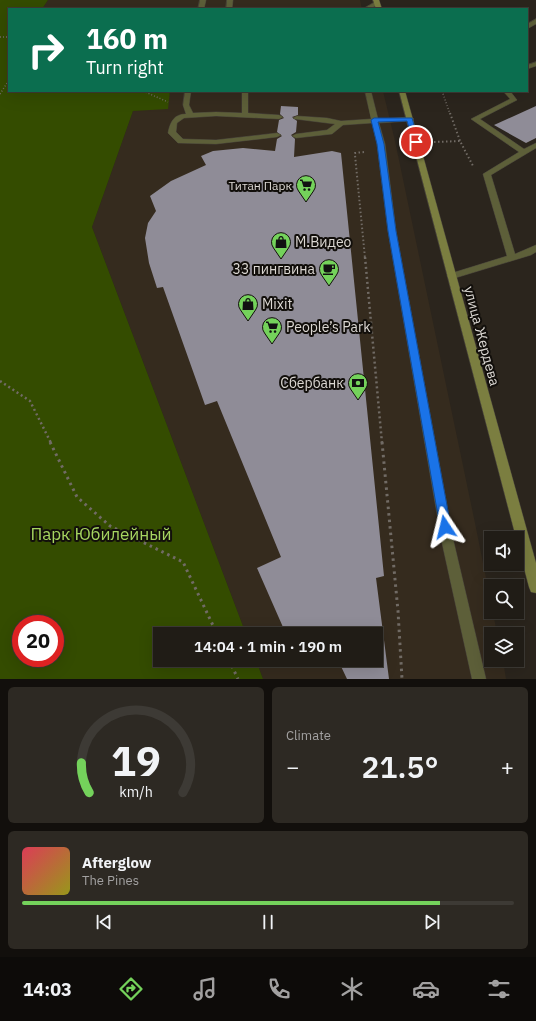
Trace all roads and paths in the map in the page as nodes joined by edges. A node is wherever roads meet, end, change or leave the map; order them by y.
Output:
1 (377, 1) edge
2 (367, 8) edge
3 (8, 82) edge
4 (145, 92) edge
5 (188, 92) edge
6 (245, 92) edge
7 (368, 92) edge
8 (402, 92) edge
9 (442, 92) edge
10 (507, 92) edge
11 (0, 94) edge
12 (168, 102) dead end
13 (190, 115) junction
14 (245, 115) junction
15 (279, 117) dead end
16 (297, 118) dead end
17 (410, 119) junction
18 (374, 120) junction
19 (342, 123) junction
20 (277, 135) dead end
21 (296, 136) dead end
22 (460, 141) junction
23 (380, 142) junction
24 (416, 142) junction
25 (536, 145) edge
26 (524, 152) junction
27 (487, 174) junction
28 (536, 248) edge
29 (512, 258) junction
30 (452, 276) junction
31 (0, 381) edge
32 (536, 587) edge
33 (214, 627) edge
34 (232, 667) edge
35 (238, 679) edge
36 (402, 679) edge
37 (479, 679) edge

1 - 2 lane
3 - 11 path
4 - 12 path
5 - 13 lane
6 - 14 lane
7 - 18 lane
8 - 17 main road, улица Жердева
9 - 22 path
10 - 26 lane
13 - 14 lane
13 - 20 lane
14 - 15 lane
16 - 19 lane
17 - 18 lane
17 - 24 main road, улица Жердева
18 - 19 lane
18 - 23 lane
19 - 21 lane
22 - 24 path
22 - 27 path
23 - 36 path
23 - 37 lane
24 - 30 main road, улица Жердева
25 - 26 lane
26 - 27 lane
27 - 29 lane
28 - 29 lane
29 - 30 lane
30 - 32 main road, улица Жердева
31 - 33 path
34 - 35 path

